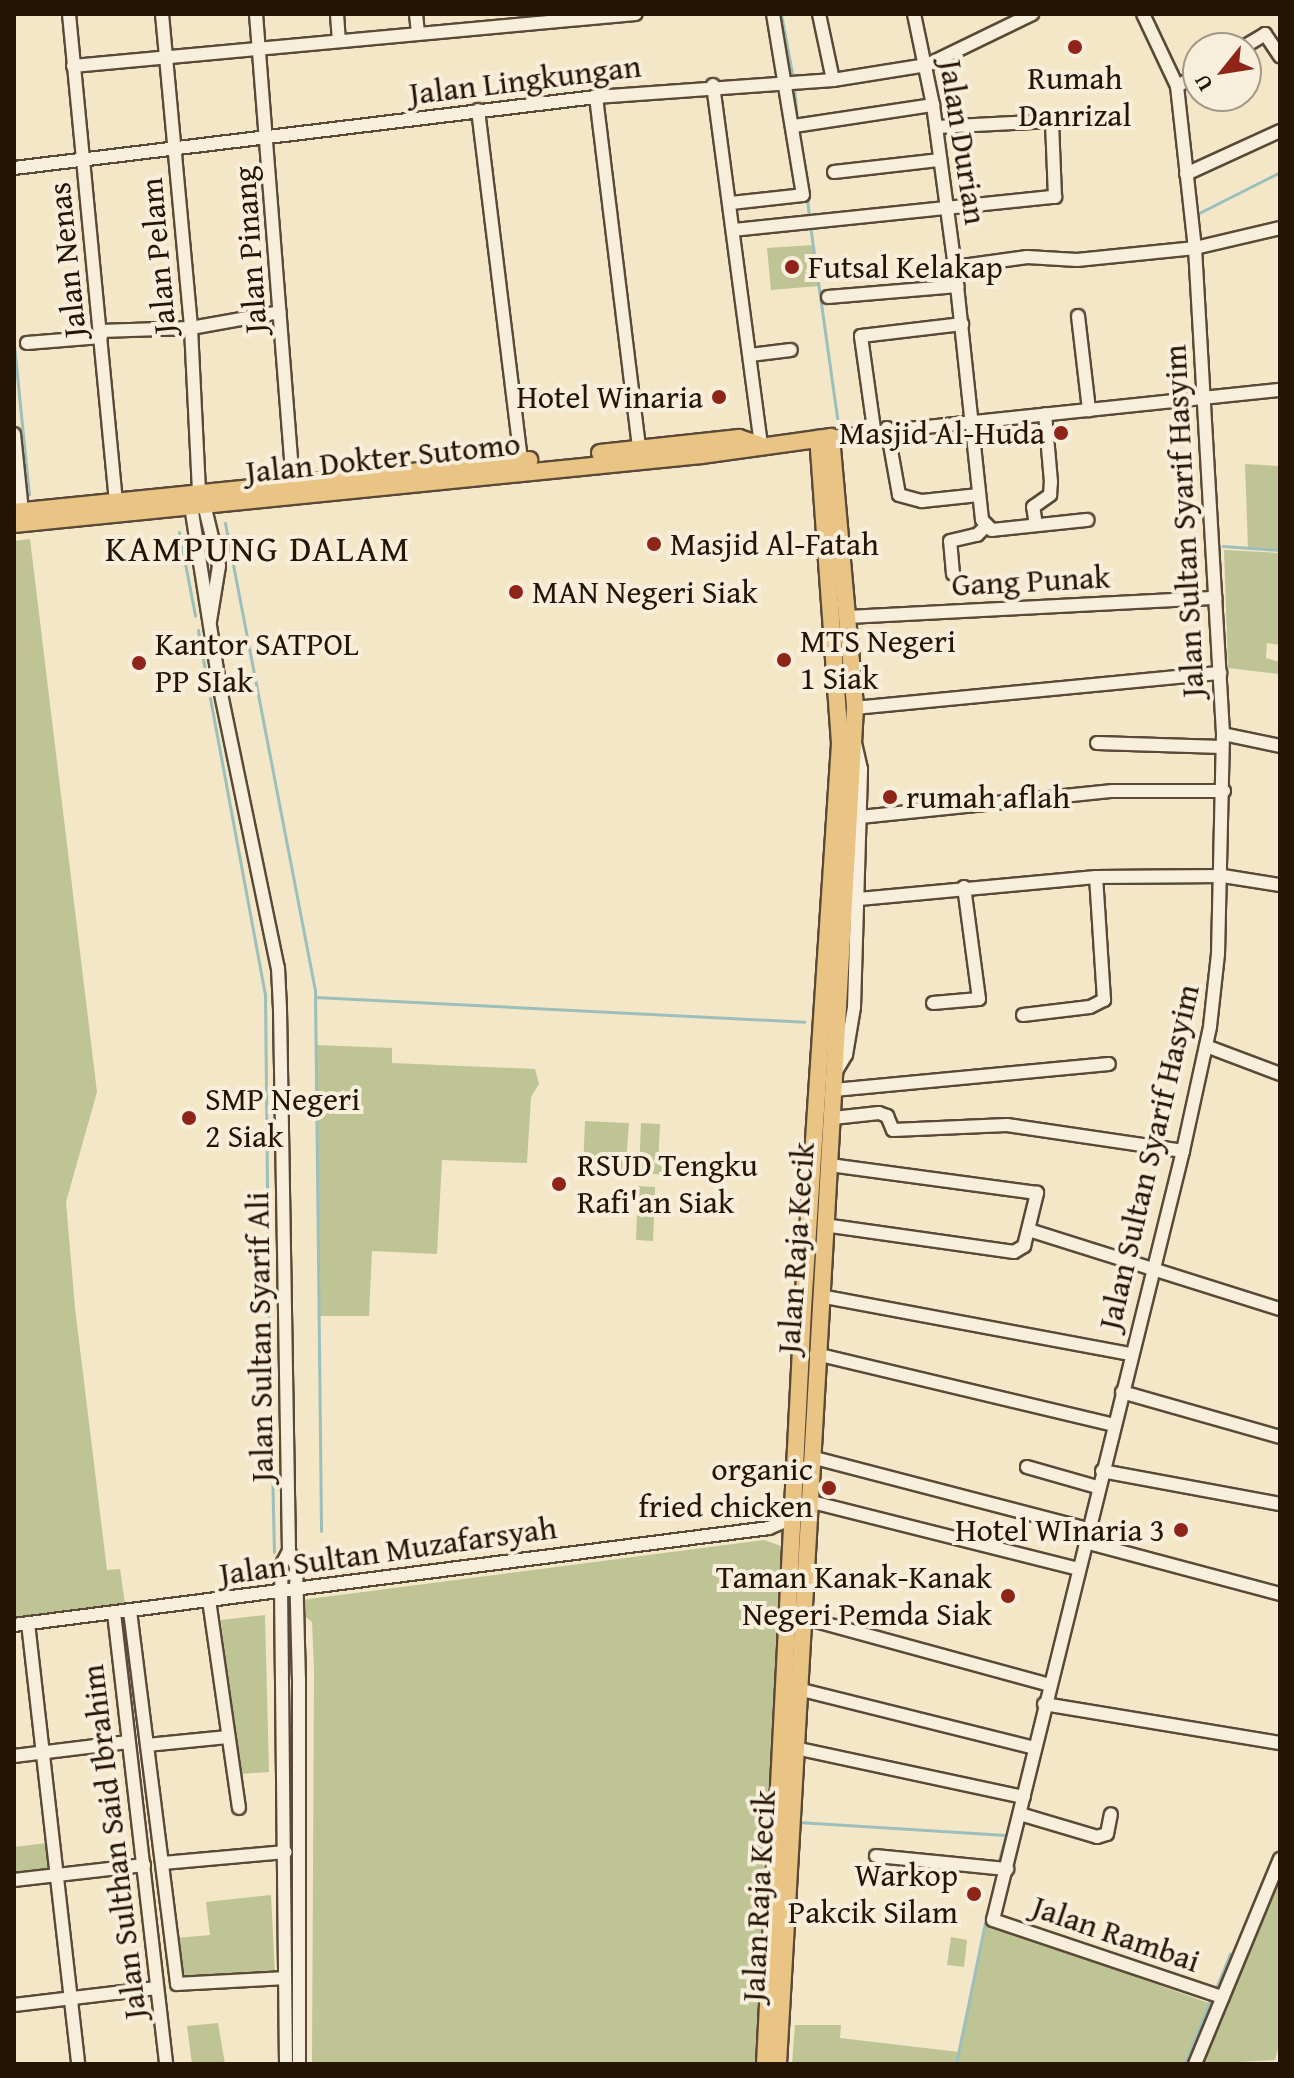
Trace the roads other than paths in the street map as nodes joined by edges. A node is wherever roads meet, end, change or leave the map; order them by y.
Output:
1 (69, 14) edge
2 (162, 14) edge
3 (256, 14) edge
4 (337, 14) edge
5 (416, 14) edge
6 (636, 14) edge
7 (773, 14) edge
8 (914, 14) edge
9 (1032, 14) edge
10 (1143, 14) edge
11 (822, 15) edge
12 (573, 17) edge
13 (495, 21) edge
14 (418, 33) junction
15 (1262, 36) edge
16 (339, 40) junction
17 (258, 48) junction
18 (1280, 56) edge
19 (168, 57) junction
20 (927, 65) junction
21 (73, 66) junction
22 (833, 80) junction
23 (1182, 83) edge
24 (793, 84) junction
25 (713, 85) junction
26 (1177, 86) junction
27 (596, 97) junction
28 (933, 105) junction
29 (478, 110) junction
30 (794, 126) junction
31 (936, 127) junction
32 (1280, 131) edge
33 (269, 139) junction
34 (175, 150) junction
35 (83, 160) junction
36 (940, 160) junction
37 (14, 168) edge
38 (834, 172) dead end
39 (1186, 174) junction
40 (731, 203) junction
41 (946, 207) junction
42 (1280, 228) edge
43 (733, 230) junction
44 (1195, 248) junction
45 (955, 267) junction
46 (958, 286) junction
47 (828, 297) dead end
48 (280, 312) junction
49 (1078, 316) dead end
50 (962, 324) junction
51 (191, 328) junction
52 (101, 334) junction
53 (27, 343) dead end
54 (791, 350) dead end
55 (750, 355) junction
56 (1280, 390) edge
57 (1202, 398) junction
58 (1089, 410) junction
59 (1045, 414) junction
60 (973, 422) junction
61 (887, 428) junction
62 (874, 429) junction
63 (14, 434) edge
64 (825, 438) junction
65 (759, 444) junction
66 (640, 455) junction
67 (521, 461) junction
68 (293, 482) junction
69 (979, 495) junction
70 (116, 501) junction
71 (199, 502) junction
72 (18, 508) edge
73 (1087, 520) dead end
74 (1036, 525) junction
75 (985, 527) junction
76 (835, 554) junction
77 (953, 574) dead end
78 (1216, 598) junction
79 (849, 617) junction
80 (210, 623) joint
81 (1220, 673) junction
82 (855, 708) junction
83 (1222, 740) junction
84 (847, 743) junction
85 (1097, 743) dead end
86 (1280, 746) edge
87 (1224, 791) junction
88 (860, 817) junction
89 (1223, 876) junction
90 (1096, 877) junction
91 (1280, 885) edge
92 (964, 887) junction
93 (859, 899) junction
94 (933, 1003) dead end
95 (1023, 1015) dead end
96 (1206, 1046) junction
97 (1109, 1064) dead end
98 (1280, 1074) edge
99 (834, 1082) junction
100 (833, 1118) junction
101 (1183, 1151) junction
102 (830, 1165) junction
103 (824, 1225) junction
104 (1029, 1230) junction
105 (1155, 1269) junction
106 (820, 1296) junction
107 (1280, 1309) edge
108 (816, 1354) junction
109 (1131, 1354) junction
110 (1122, 1392) junction
111 (1113, 1425) junction
112 (1280, 1437) edge
113 (811, 1457) junction
114 (1027, 1467) dead end
115 (1102, 1471) junction
116 (1097, 1487) junction
117 (808, 1501) junction
118 (1280, 1504) edge
119 (795, 1517) junction
120 (769, 1528) junction
121 (1088, 1529) junction
122 (1085, 1542) junction
123 (794, 1543) junction
124 (289, 1551) junction
125 (1078, 1569) junction
126 (295, 1591) junction
127 (281, 1592) junction
128 (1280, 1594) edge
129 (209, 1600) junction
130 (130, 1611) junction
131 (114, 1613) junction
132 (801, 1617) junction
133 (28, 1623) junction
134 (14, 1625) edge
135 (794, 1645) junction
136 (1050, 1685) junction
137 (798, 1689) junction
138 (1044, 1704) junction
139 (228, 1737) junction
140 (128, 1742) junction
141 (1280, 1743) edge
142 (147, 1745) junction
143 (795, 1748) junction
144 (1035, 1748) junction
145 (43, 1754) junction
146 (14, 1756) edge
147 (1024, 1797) junction
148 (239, 1808) dead end
149 (1020, 1814) junction
150 (1111, 1814) dead end
151 (286, 1852) junction
152 (876, 1856) dead end
153 (1280, 1859) edge
154 (163, 1863) junction
155 (144, 1865) junction
156 (1007, 1869) junction
157 (55, 1874) junction
158 (14, 1880) edge
159 (993, 1920) joint
160 (285, 1978) junction
161 (157, 1988) junction
162 (1222, 1997) junction
163 (71, 2000) junction
164 (14, 2005) edge
165 (774, 2014) junction
166 (78, 2064) edge
167 (166, 2064) edge
168 (286, 2064) edge
169 (299, 2064) edge
170 (765, 2064) edge
171 (778, 2064) edge
172 (1195, 2064) edge

1 - 21 street, Jalan Nenas
2 - 19 street, Jalan Pelam
3 - 17 street, Jalan Pinang
4 - 16 street
5 - 14 street
6 - 12 street
7 - 24 street
8 - 20 street, Jalan Durian
9 - 20 street, Jalan Lingkungan
10 - 26 street, Jalan Sultan Syarif Hasyim
11 - 22 street
12 - 13 street
13 - 14 street
14 - 16 street
15 - 18 street
16 - 17 street
17 - 19 street
17 - 33 street, Jalan Pinang
19 - 21 street
19 - 34 street, Jalan Pelam
20 - 22 street, Jalan Lingkungan
20 - 28 street, Jalan Durian
21 - 35 street, Jalan Nenas
22 - 24 street, Jalan Lingkungan
23 - 26 street
24 - 25 street, Jalan Lingkungan
24 - 30 street
25 - 27 street, Jalan Lingkungan
25 - 40 street
26 - 39 street, Jalan Sultan Syarif Hasyim
27 - 29 street, Jalan Lingkungan
27 - 66 street
28 - 30 street
28 - 31 street, Jalan Durian
29 - 33 street, Jalan Lingkungan
29 - 67 street
30 - 40 street
31 - 36 street, Jalan Durian
31 - 41 street
32 - 39 street
33 - 34 street, Jalan Lingkungan
33 - 48 street, Jalan Pinang
34 - 35 street, Jalan Lingkungan
34 - 51 street, Jalan Pelam
35 - 37 street, Jalan Lingkungan
35 - 52 street, Jalan Nenas
36 - 38 street
36 - 41 street, Jalan Durian
39 - 44 street, Jalan Sultan Syarif Hasyim
40 - 43 street
41 - 43 street
41 - 45 street, Jalan Durian
42 - 44 street
43 - 55 street
44 - 45 street
44 - 57 street, Jalan Sultan Syarif Hasyim
45 - 46 street, Jalan Durian
46 - 47 street
46 - 50 street, Jalan Durian
48 - 51 street
48 - 68 street, Jalan Pinang
49 - 58 street
50 - 60 street, Jalan Durian
50 - 62 street
51 - 52 street
51 - 71 street, Jalan Pelam
52 - 53 street
52 - 70 street, Jalan Nenas
54 - 55 street
55 - 65 street
56 - 57 street, Jalan Dokter Sutomo
57 - 58 street, Jalan Dokter Sutomo
57 - 78 street, Jalan Sultan Syarif Hasyim
58 - 59 street, Jalan Dokter Sutomo
59 - 60 street, Jalan Dokter Sutomo
59 - 74 street
60 - 61 street, Jalan Dokter Sutomo
60 - 69 street, Jalan Durian
61 - 62 street, Jalan Dokter Sutomo
61 - 69 street
62 - 64 street, Jalan Dokter Sutomo
63 - 72 street
64 - 65 main road, Jalan Dokter Sutomo
64 - 76 main road, Jalan Raja Kecik
65 - 66 main road, Jalan Dokter Sutomo
66 - 67 main road, Jalan Dokter Sutomo
66 - 71 main road, Jalan Dokter Sutomo
67 - 68 main road, Jalan Dokter Sutomo
68 - 71 main road, Jalan Dokter Sutomo
69 - 75 street, Jalan Durian
70 - 71 main road, Jalan Dokter Sutomo
70 - 72 main road, Jalan Dokter Sutomo
71 - 72 main road, Jalan Dokter Sutomo
71 - 80 street, Jalan Pelam
73 - 74 street
74 - 75 street
75 - 77 street
76 - 79 main road, Jalan Raja Kecik
76 - 84 main road, Jalan Raja Kecik
78 - 79 street, Gang Punak
78 - 81 street, Jalan Sultan Syarif Hasyim
79 - 82 main road, Jalan Raja Kecik
80 - 124 street, Jalan Sultan Syarif Ali
81 - 82 street
81 - 83 street, Jalan Sultan Syarif Hasyim
82 - 84 main road, Jalan Raja Kecik
83 - 85 street
83 - 86 street
83 - 87 street, Jalan Sultan Syarif Hasyim
84 - 88 street
84 - 99 main road, Jalan Raja Kecik
84 - 119 main road, Jalan Raja Kecik
87 - 88 street
87 - 89 street, Jalan Sultan Syarif Hasyim
88 - 93 street
89 - 90 street
89 - 91 street
89 - 96 street, Jalan Sultan Syarif Hasyim
90 - 92 street
90 - 95 street
92 - 93 street
92 - 94 street
93 - 99 street
96 - 98 street
96 - 101 street, Jalan Sultan Syarif Hasyim
97 - 99 street
99 - 100 main road, Jalan Raja Kecik
100 - 101 street
100 - 102 main road, Jalan Raja Kecik
101 - 105 street, Jalan Sultan Syarif Hasyim
102 - 103 main road, Jalan Raja Kecik
102 - 104 street
103 - 104 street
103 - 106 main road, Jalan Raja Kecik
104 - 105 street
105 - 107 street
105 - 109 street, Jalan Sultan Syarif Hasyim
106 - 108 main road, Jalan Raja Kecik
106 - 109 street
108 - 111 street
108 - 113 main road, Jalan Raja Kecik
109 - 110 street, Jalan Sultan Syarif Hasyim
110 - 111 street, Jalan Sultan Syarif Hasyim
110 - 112 street
111 - 115 street, Jalan Sultan Syarif Hasyim
113 - 117 main road, Jalan Raja Kecik
113 - 121 street
114 - 116 street
115 - 116 street, Jalan Sultan Syarif Hasyim
115 - 118 street
116 - 121 street, Jalan Sultan Syarif Hasyim
117 - 125 street
117 - 132 main road, Jalan Raja Kecik
119 - 120 street, Jalan Sultan Muzafarsyah
119 - 123 main road, Jalan Raja Kecik
120 - 123 street
120 - 126 street, Jalan Sultan Muzafarsyah
121 - 122 street, Jalan Sultan Syarif Hasyim
122 - 125 street, Jalan Sultan Syarif Hasyim
122 - 128 street
123 - 135 main road, Jalan Raja Kecik
124 - 126 street, Jalan Sultan Syarif Ali
124 - 127 street, Jalan Sultan Syarif Ali
125 - 136 street, Jalan Sultan Syarif Hasyim
126 - 127 street, Jalan Sultan Muzafarsyah
126 - 169 street, Jalan Sultan Syarif Ali
127 - 129 street, Jalan Sultan Muzafarsyah
127 - 151 street, Jalan Sultan Syarif Ali
129 - 130 street, Jalan Sultan Muzafarsyah
129 - 139 street
130 - 131 street, Jalan Sultan Muzafarsyah
130 - 142 street
131 - 133 street, Jalan Sultan Muzafarsyah
131 - 140 street, Jalan Sulthan Said Ibrahim
132 - 135 main road, Jalan Raja Kecik
132 - 136 street
133 - 134 street, Jalan Sultan Muzafarsyah
133 - 145 street
135 - 137 main road, Jalan Raja Kecik
135 - 165 main road, Jalan Raja Kecik
136 - 138 street, Jalan Sultan Syarif Hasyim
137 - 143 main road, Jalan Raja Kecik
137 - 144 street
138 - 141 street
138 - 144 street, Jalan Sultan Syarif Hasyim
139 - 142 street
139 - 148 street
140 - 145 street
140 - 155 street, Jalan Sulthan Said Ibrahim
142 - 154 street
143 - 147 street
143 - 165 main road, Jalan Raja Kecik
144 - 147 street, Jalan Sultan Syarif Hasyim
145 - 146 street
145 - 157 street
147 - 149 street, Jalan Sultan Syarif Hasyim
149 - 150 street
149 - 156 street, Jalan Sultan Syarif Hasyim
151 - 154 street
151 - 160 street, Jalan Sultan Syarif Ali
152 - 156 street
153 - 162 street
154 - 160 street
155 - 157 street
155 - 161 street, Jalan Sulthan Said Ibrahim
156 - 159 street, Jalan Sultan Syarif Hasyim
157 - 158 street
157 - 163 street
159 - 162 street, Jalan Rambai
160 - 168 street, Jalan Sultan Syarif Ali
161 - 163 street
161 - 167 street, Jalan Sulthan Said Ibrahim
162 - 172 street
163 - 164 street
163 - 166 street
165 - 170 main road, Jalan Raja Kecik
165 - 171 main road, Jalan Raja Kecik

